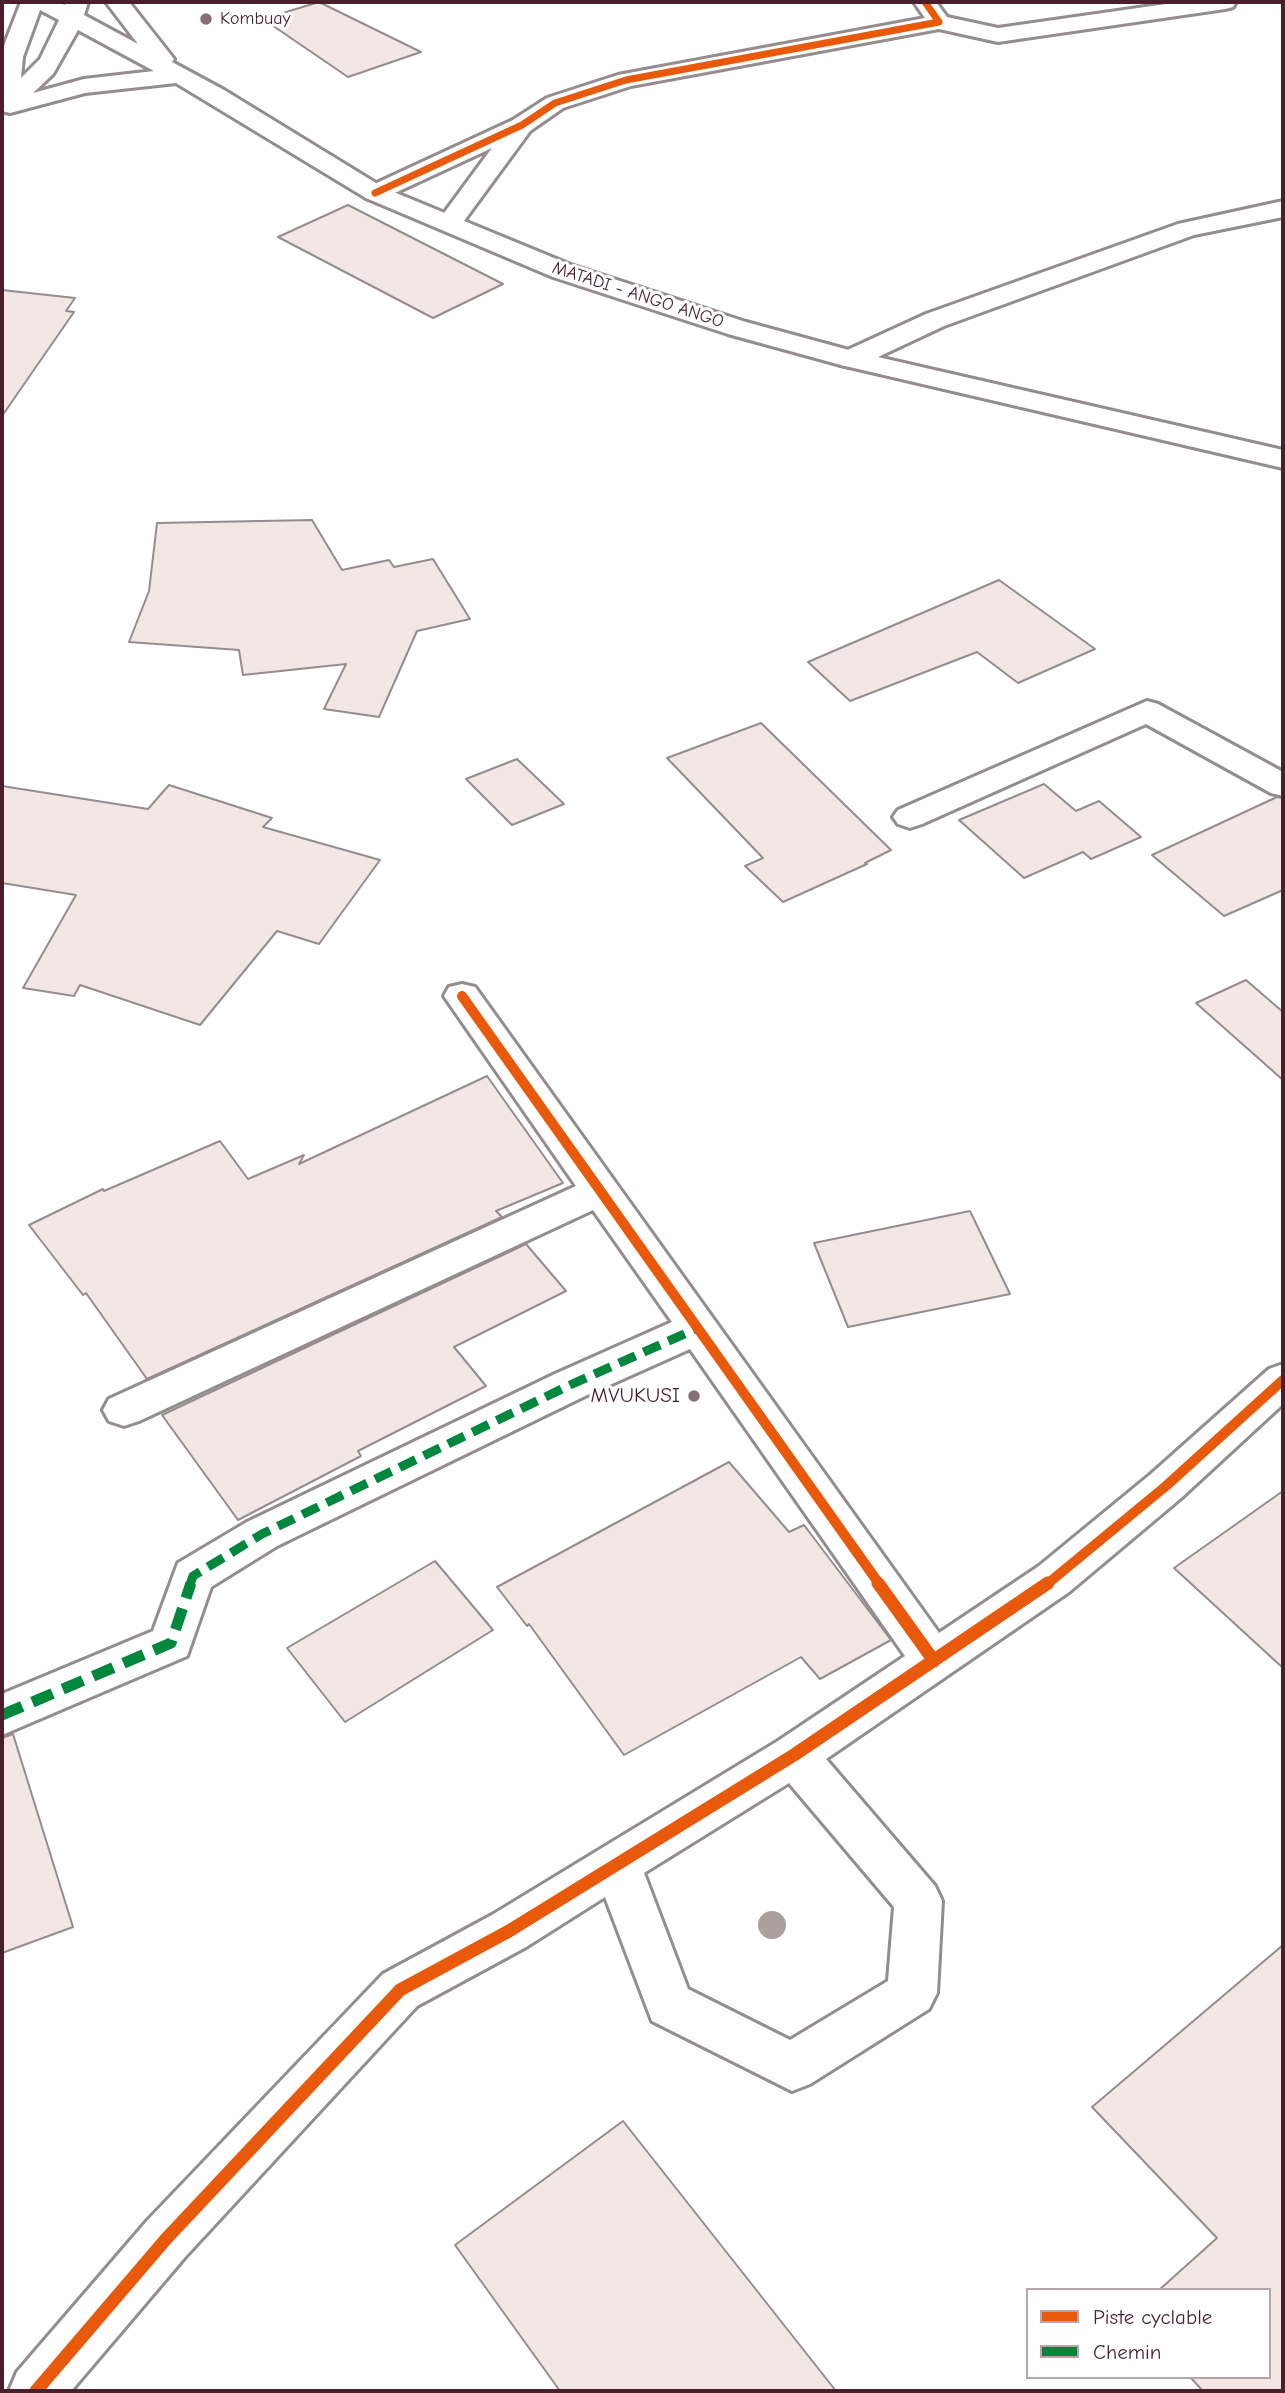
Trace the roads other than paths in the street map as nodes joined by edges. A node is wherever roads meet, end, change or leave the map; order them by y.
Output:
1 (32, 2) edge
2 (42, 2) edge
3 (117, 2) edge
4 (925, 2) edge
5 (1225, 2) edge
6 (74, 10) edge
7 (939, 22) junction
8 (177, 76) junction
9 (9, 108) edge
10 (522, 125) junction
11 (375, 192) junction
12 (1283, 209) edge
13 (449, 224) junction
14 (851, 359) junction
15 (1283, 459) edge
16 (1283, 786) edge
17 (910, 817) dead end
18 (462, 996) dead end
19 (600, 1191) junction
20 (698, 1328) junction
21 (1283, 1380) edge
22 (124, 1410) dead end
23 (934, 1661) junction
24 (2, 1716) edge
25 (794, 1755) junction
26 (617, 1864) junction
27 (36, 2391) edge

1 - 9 main road
2 - 6 main road, MATADI - ANGO ANGO
3 - 8 main road
4 - 7 main road
5 - 7 main road
6 - 8 main road, MATADI - ANGO ANGO
6 - 9 main road
7 - 10 main road
8 - 9 main road
8 - 11 main road, MATADI - ANGO ANGO
10 - 11 main road
10 - 13 main road
11 - 13 main road, MATADI - ANGO ANGO
12 - 14 main road
13 - 14 main road, MATADI - ANGO ANGO
14 - 15 main road, MATADI - ANGO ANGO
16 - 17 main road
18 - 19 main road
19 - 20 main road
19 - 22 main road
20 - 23 main road
20 - 24 main road
21 - 23 main road
23 - 25 main road
25 - 26 main road
25 - 26 main road
26 - 27 main road

